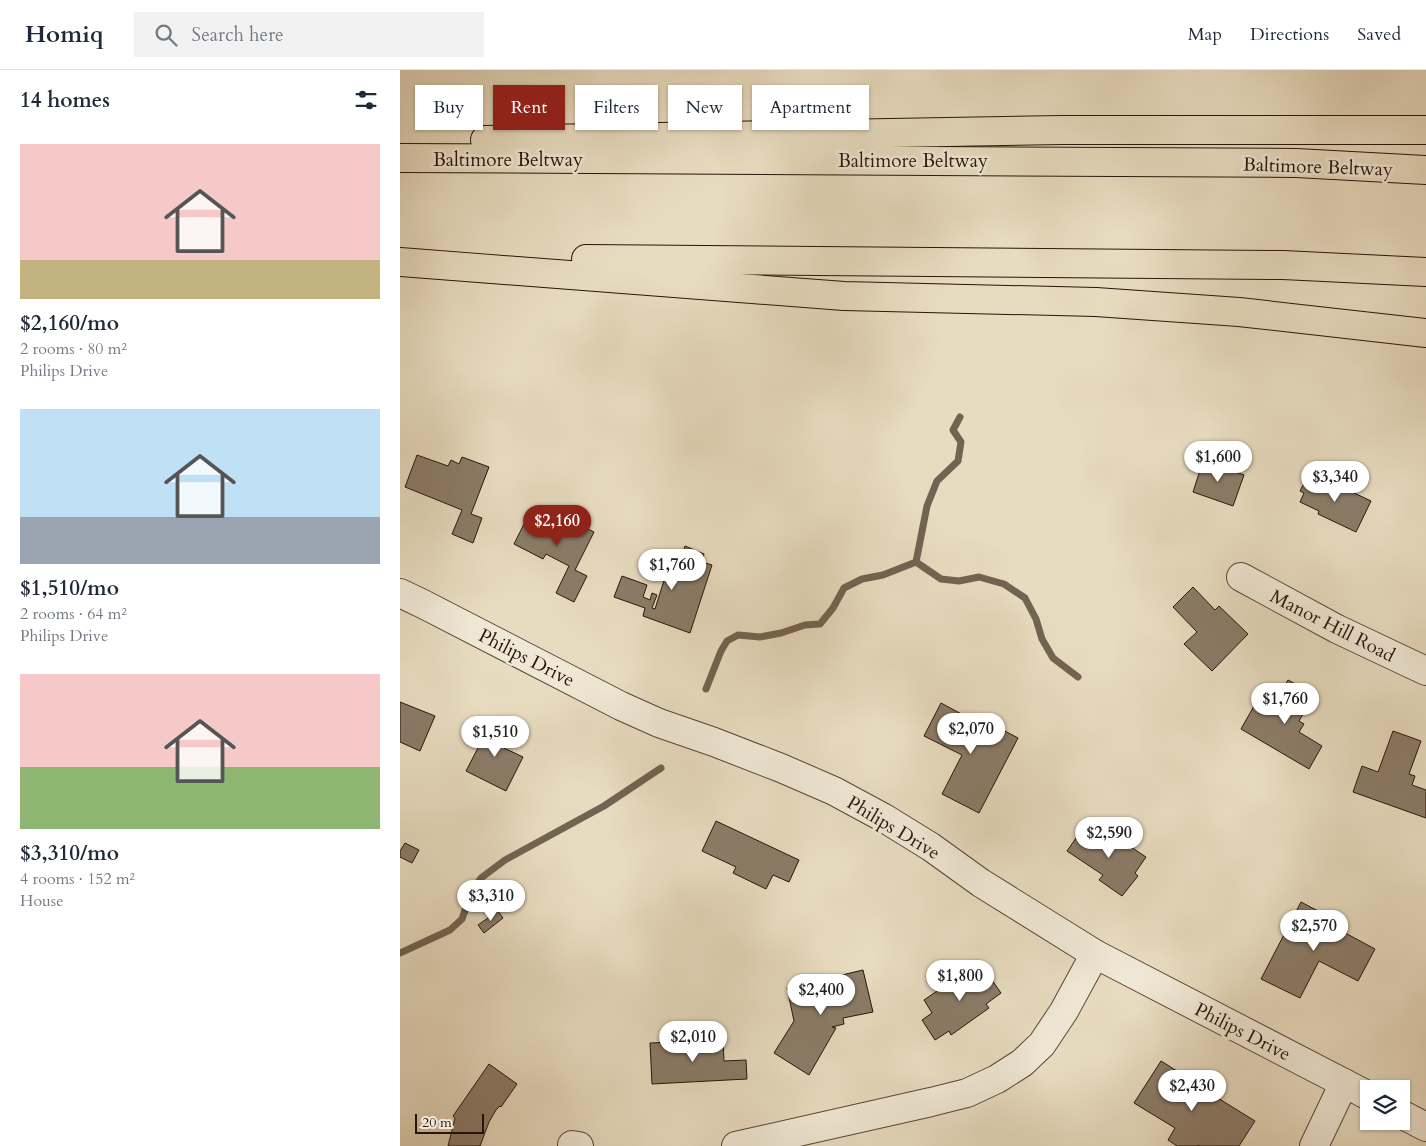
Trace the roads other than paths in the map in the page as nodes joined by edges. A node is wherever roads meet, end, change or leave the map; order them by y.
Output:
1 (1426, 130) edge
2 (400, 142) edge
3 (400, 158) edge
4 (1426, 170) edge
5 (400, 257) edge
6 (400, 262) edge
7 (1426, 272) edge
8 (1426, 333) edge
9 (1241, 576) dead end
10 (400, 593) edge
11 (1426, 671) edge
12 (1095, 954) junction
13 (1344, 1083) junction
14 (1360, 1091) edge
15 (1410, 1119) edge
16 (1426, 1127) edge
17 (736, 1146) edge
18 (1314, 1146) edge

1 - 2 highway
3 - 4 highway, Baltimore Beltway
5 - 7 highway
6 - 8 highway
9 - 11 street, Manor Hill Road
10 - 12 street, Philips Drive
12 - 13 street, Philips Drive
12 - 17 street
13 - 14 street, Philips Drive
13 - 18 street
15 - 16 street

